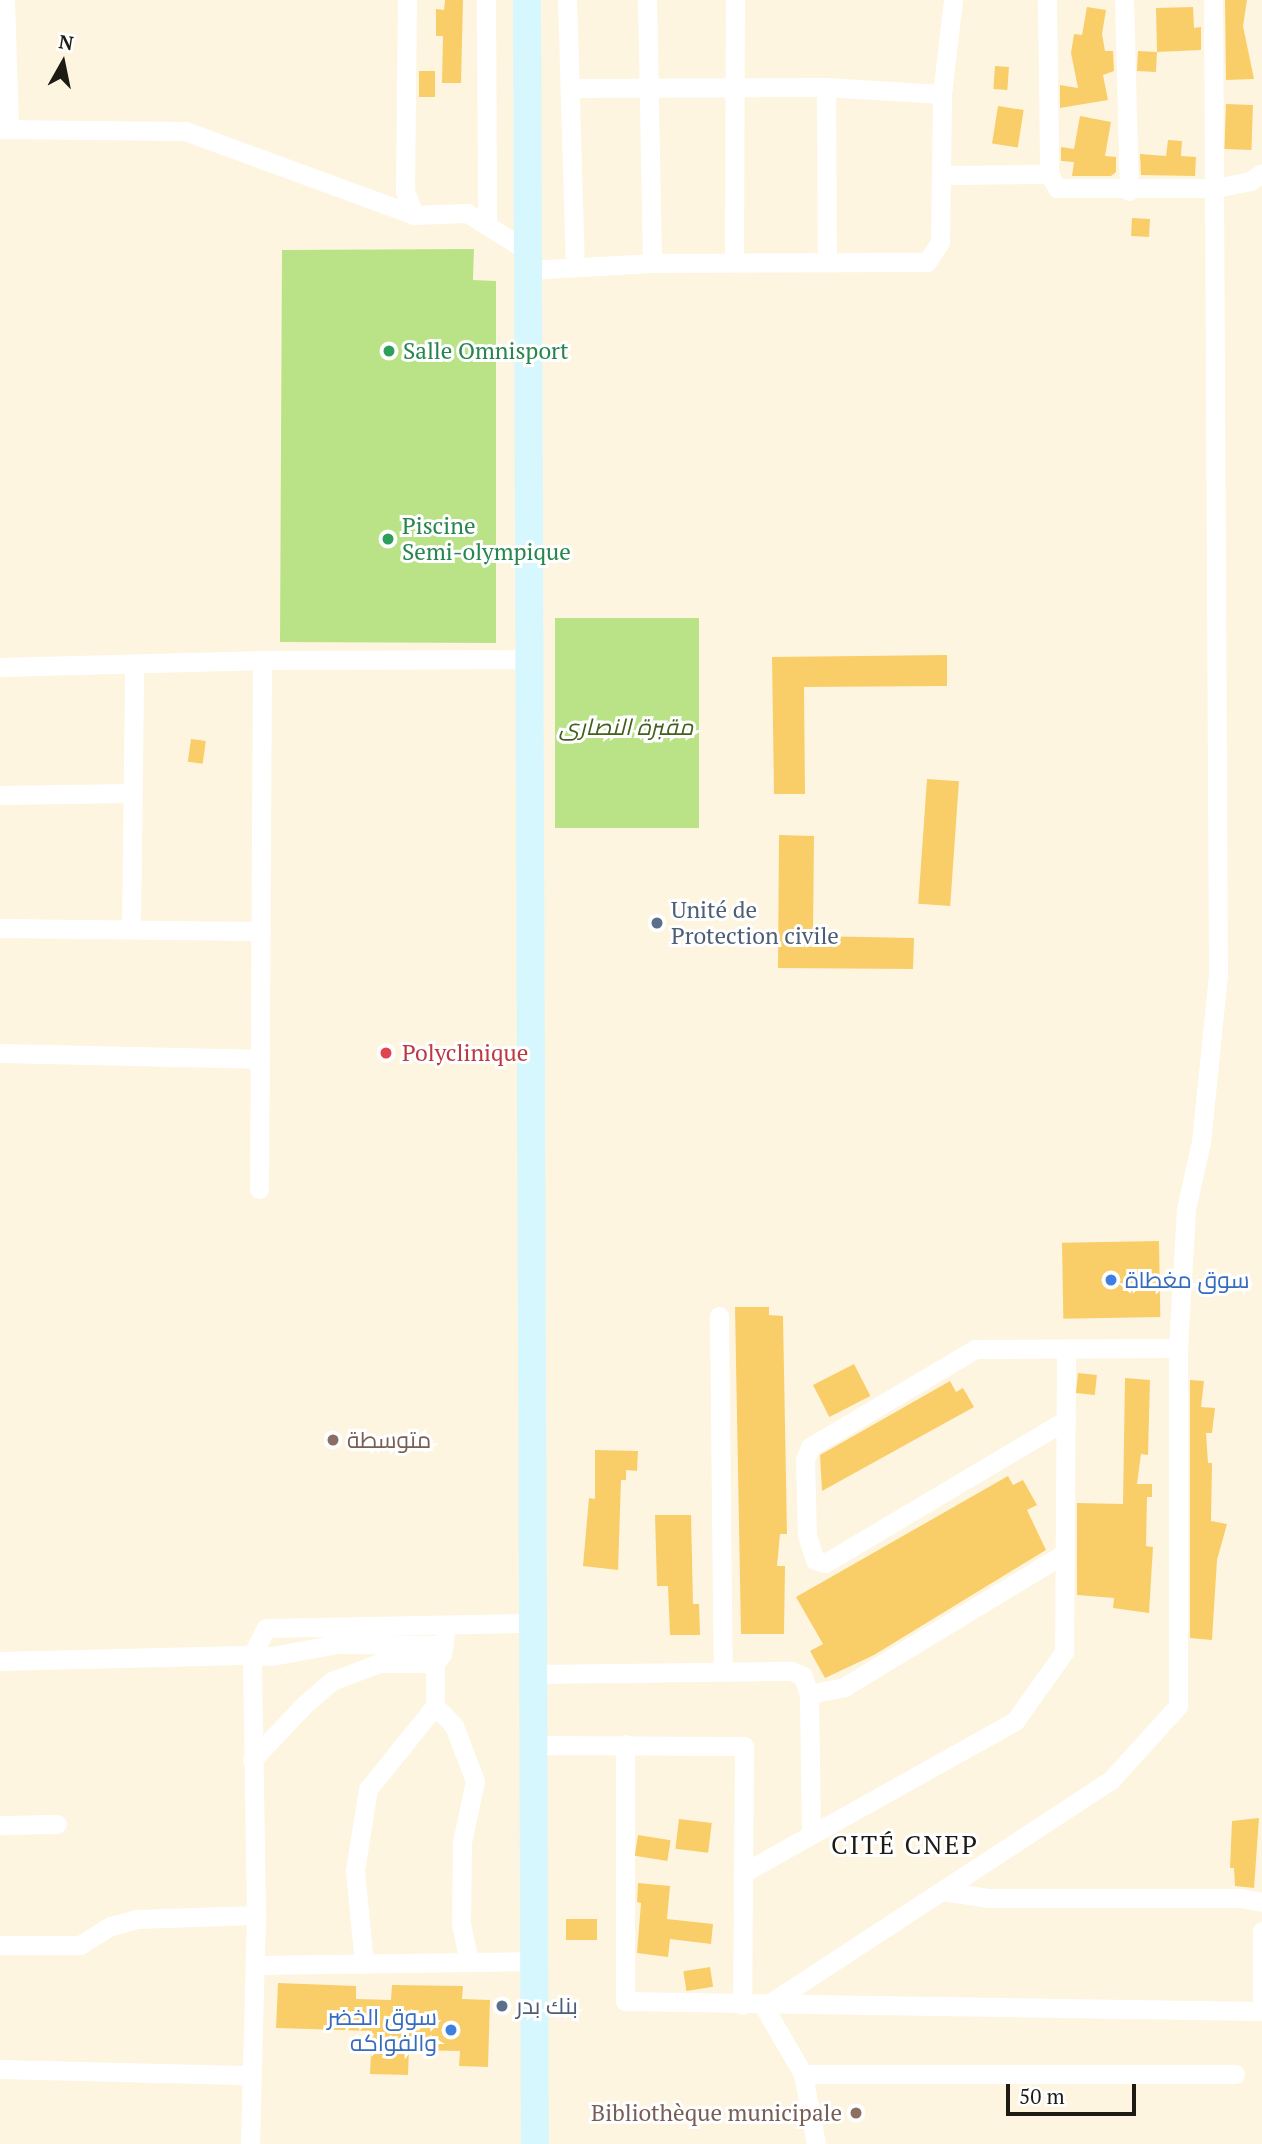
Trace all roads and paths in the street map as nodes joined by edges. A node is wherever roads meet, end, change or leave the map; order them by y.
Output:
1 (5, 0) edge
2 (407, 0) edge
3 (486, 0) edge
4 (527, 0) edge
5 (567, 0) edge
6 (647, 0) edge
7 (735, 0) edge
8 (953, 0) edge
9 (1047, 0) edge
10 (1124, 0) edge
11 (1213, 0) edge
12 (826, 86) junction
13 (570, 88) junction
14 (648, 89) junction
15 (736, 90) junction
16 (942, 94) junction
17 (5, 129) edge
18 (1262, 173) edge
19 (1049, 174) junction
20 (941, 176) junction
21 (1215, 188) junction
22 (1129, 191) junction
23 (414, 215) junction
24 (487, 224) junction
25 (528, 260) junction
26 (734, 262) junction
27 (827, 262) junction
28 (652, 263) junction
29 (575, 264) junction
30 (530, 659) junction
31 (262, 660) junction
32 (134, 664) junction
33 (0, 667) edge
34 (132, 793) junction
35 (0, 795) edge
36 (0, 928) edge
37 (131, 928) junction
38 (261, 930) junction
39 (0, 1052) edge
40 (260, 1059) junction
41 (259, 1189) dead end
42 (719, 1316) dead end
43 (1178, 1348) junction
44 (1066, 1349) junction
45 (1066, 1420) junction
46 (1065, 1553) junction
47 (532, 1623) junction
48 (447, 1624) junction
49 (439, 1654) junction
50 (252, 1655) junction
51 (0, 1661) edge
52 (723, 1672) junction
53 (533, 1674) junction
54 (809, 1694) junction
55 (435, 1706) junction
56 (625, 1744) junction
57 (531, 1745) junction
58 (253, 1760) junction
59 (57, 1824) dead end
60 (0, 1825) edge
61 (811, 1835) junction
62 (743, 1872) junction
63 (942, 1891) junction
64 (1262, 1902) edge
65 (256, 1915) junction
66 (1262, 1931) edge
67 (0, 1945) edge
68 (534, 1961) junction
69 (469, 1962) junction
70 (364, 1964) junction
71 (255, 1965) junction
72 (742, 2005) junction
73 (764, 2007) junction
74 (0, 2069) edge
75 (803, 2074) junction
76 (1235, 2074) dead end
77 (252, 2075) junction
78 (250, 2144) edge
79 (535, 2144) edge
80 (816, 2144) edge

1 - 17 street
2 - 23 street
3 - 24 street
4 - 25 main road
5 - 13 street
6 - 14 street
7 - 15 street
8 - 16 street
9 - 19 street
10 - 22 street
11 - 21 street
12 - 15 street
12 - 16 street
12 - 27 street
13 - 14 street
13 - 29 street
14 - 15 street
14 - 28 street
15 - 26 street
16 - 20 street
17 - 23 street
18 - 21 street
19 - 20 street
19 - 22 street
20 - 27 street
21 - 22 street
21 - 43 street
23 - 24 street
24 - 25 street
25 - 29 street
25 - 30 main road
26 - 27 street
26 - 28 street
28 - 29 street
30 - 31 street
30 - 47 main road
31 - 32 street
31 - 38 street
32 - 33 street
32 - 34 street
34 - 35 street
34 - 37 street
36 - 37 street
37 - 38 street
38 - 40 street
39 - 40 street
40 - 41 street
42 - 52 street
43 - 44 street
43 - 63 street
44 - 45 street
44 - 45 street
45 - 46 street
46 - 54 street
46 - 61 street
47 - 48 street
47 - 53 main road
48 - 49 street
48 - 50 street
49 - 50 street
49 - 55 street
49 - 58 street
50 - 51 street
50 - 58 street
52 - 53 street
52 - 54 street
53 - 57 main road
54 - 61 street
55 - 69 street
55 - 70 street
56 - 57 street
56 - 62 street
56 - 72 street
57 - 68 main road
58 - 65 street
59 - 60 street
61 - 62 street
62 - 72 street
63 - 64 street
63 - 73 street
65 - 67 street
65 - 71 street
66 - 73 street
68 - 69 street
68 - 79 main road
69 - 70 street
70 - 71 street
71 - 77 street
72 - 73 street
73 - 75 street
74 - 77 street
75 - 76 street
75 - 80 street
77 - 78 street

